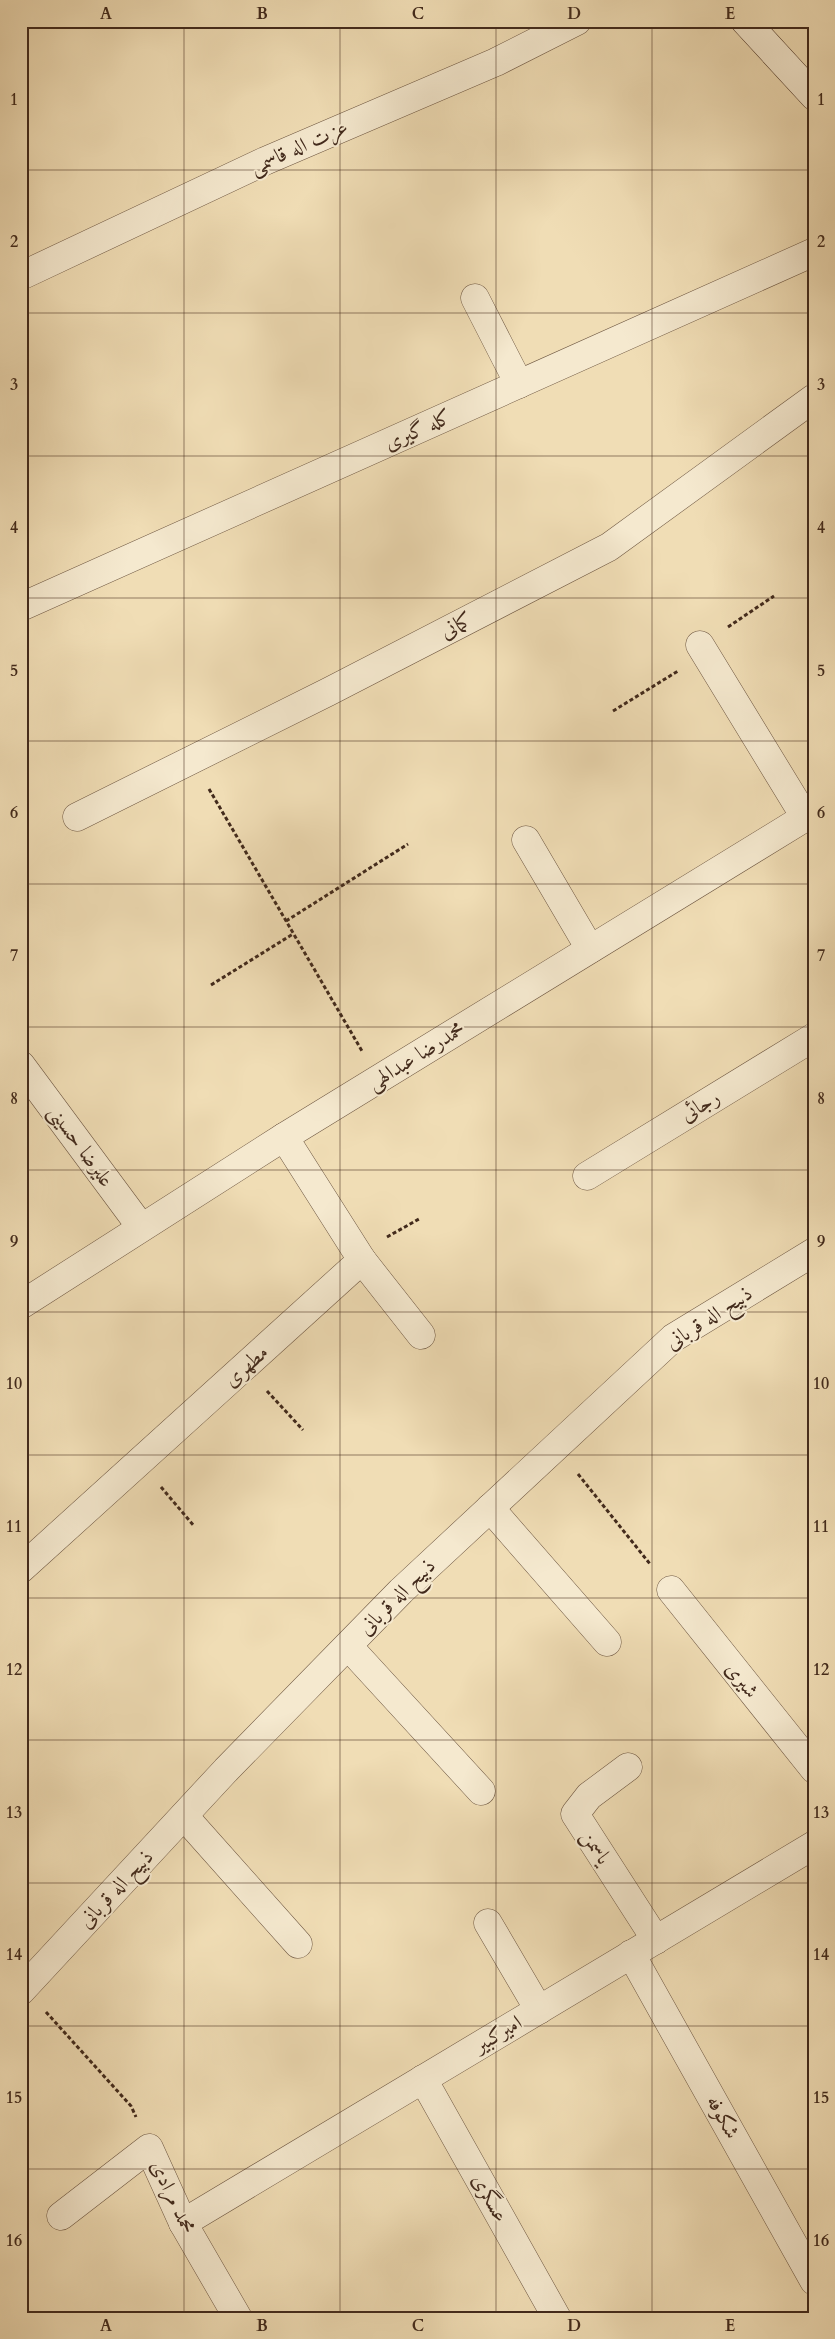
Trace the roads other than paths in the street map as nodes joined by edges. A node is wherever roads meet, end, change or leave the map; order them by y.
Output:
1 (577, 21) edge
2 (745, 21) edge
3 (814, 96) edge
4 (814, 252) edge
5 (21, 276) edge
6 (475, 298) dead end
7 (519, 384) junction
8 (814, 398) edge
9 (21, 607) edge
10 (703, 650) road end
11 (809, 814) edge
12 (76, 817) dead end
13 (526, 840) dead end
14 (590, 950) junction
15 (814, 1037) edge
16 (21, 1065) edge
17 (284, 1138) junction
18 (587, 1176) dead end
19 (140, 1227) junction
20 (814, 1252) edge
21 (362, 1260) junction
22 (21, 1305) edge
23 (421, 1335) dead end
24 (490, 1508) junction
25 (21, 1569) edge
26 (671, 1590) road end
27 (607, 1642) dead end
28 (348, 1646) junction
29 (628, 1767) dead end
30 (814, 1769) edge
31 (481, 1791) dead end
32 (184, 1816) junction
33 (814, 1845) edge
34 (488, 1923) dead end
35 (656, 1940) junction
36 (298, 1944) dead end
37 (631, 1954) junction
38 (23, 1989) edge
39 (539, 2010) junction
40 (423, 2079) junction
41 (61, 2216) dead end
42 (183, 2223) junction
43 (814, 2281) edge
44 (238, 2318) edge
45 (557, 2318) edge

1 - 5 street, عزت اله قاسمی
2 - 3 street
4 - 7 street, کله گیری
6 - 7 street
7 - 9 street, کله گیری
8 - 12 street, کمانی
10 - 11 street
11 - 14 street, محمدرضا عبدالهی
13 - 14 street
14 - 17 street, محمدرضا عبدالهی
15 - 18 street, رجائی
16 - 19 street, علیرضا حسینی
17 - 19 street, محمدرضا عبدالهی
17 - 21 street
19 - 22 street, محمدرضا عبدالهی
20 - 24 street, ذبیح اله قربانی
21 - 23 street
21 - 25 street, مطهری
24 - 27 street
24 - 28 street, ذبیح اله قربانی
26 - 30 street, شیری
28 - 31 street
28 - 32 street, ذبیح اله قربانی
29 - 35 street, یاسمن
32 - 36 street
32 - 38 street, ذبیح اله قربانی
33 - 35 street, امیرکبیر
34 - 39 street
35 - 37 street, امیرکبیر
37 - 39 street, امیرکبیر
37 - 43 street, شکوفه
39 - 40 street, امیرکبیر
40 - 42 street, امیرکبیر
40 - 45 street, عسگری
41 - 42 street, محمد مرادی
42 - 44 street, محمد مرادی

